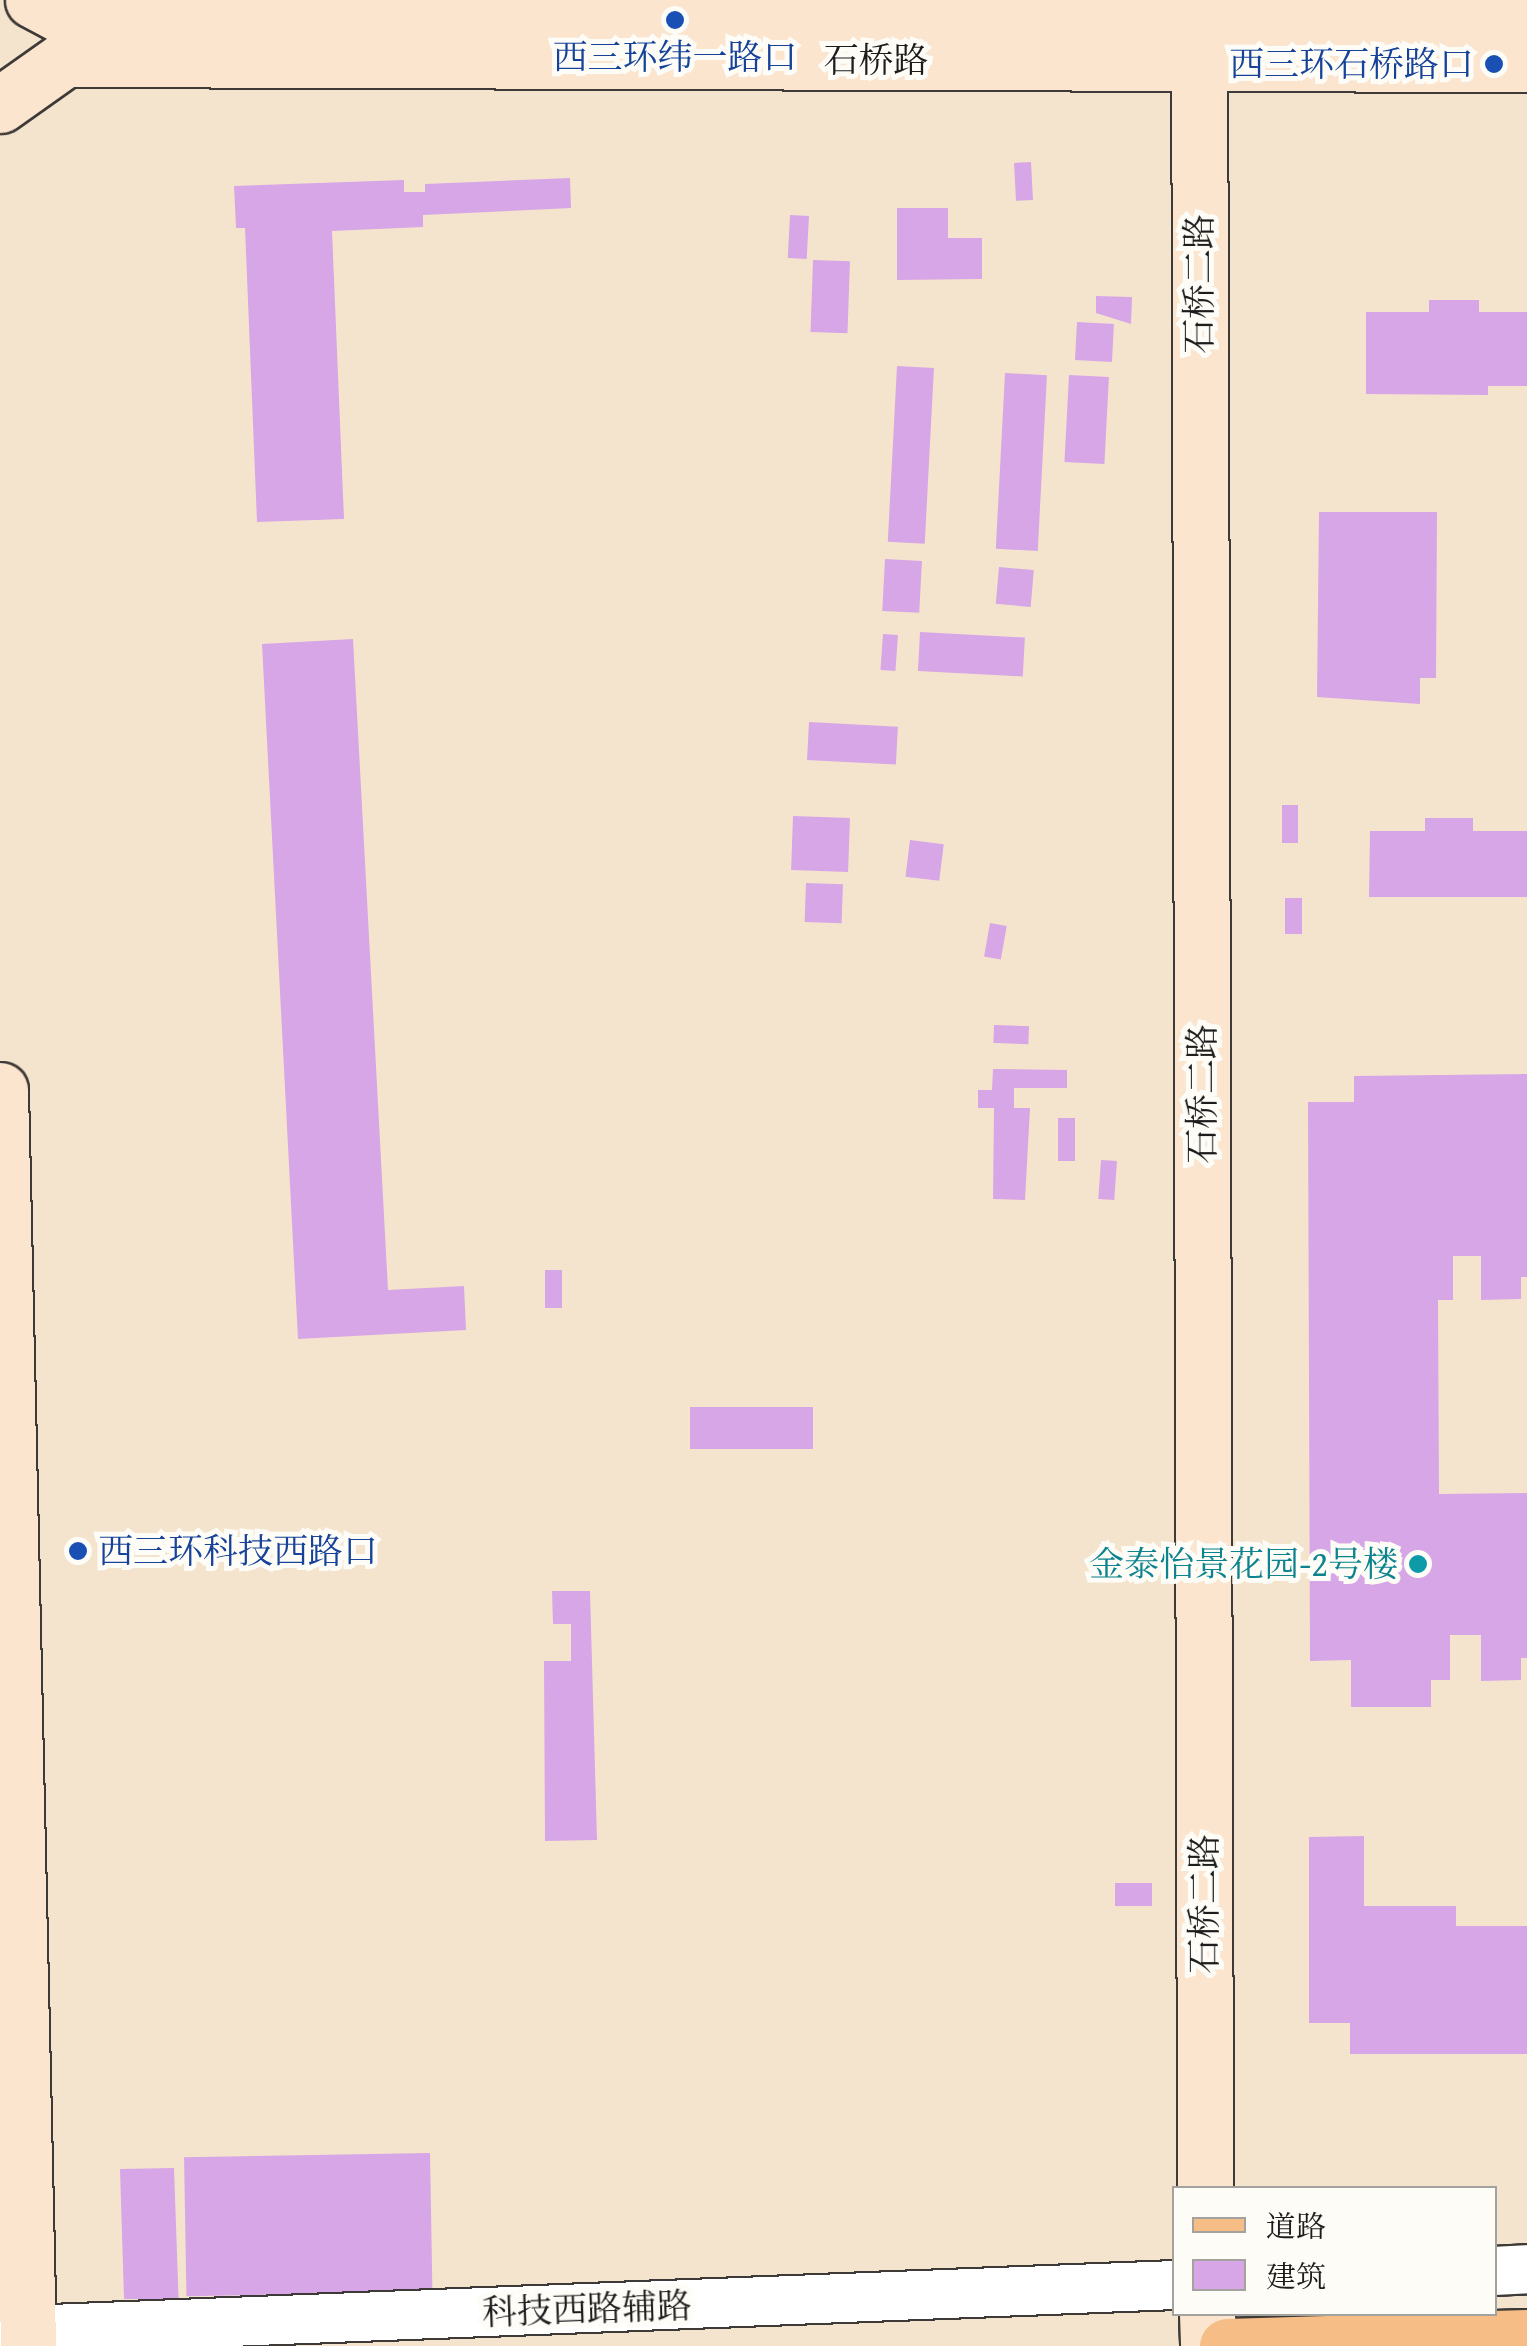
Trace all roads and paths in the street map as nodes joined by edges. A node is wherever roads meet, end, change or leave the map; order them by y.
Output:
1 (33, 0) edge
2 (1527, 21) edge
3 (1199, 28) edge
4 (1527, 64) edge
5 (0, 105) edge
6 (0, 1090) edge
7 (1204, 2186) edge
8 (1527, 2269) edge
9 (1497, 2271) edge
10 (1172, 2285) edge
11 (1207, 2316) edge
12 (19, 2335) edge
13 (1527, 2336) edge
14 (1208, 2346) edge
15 (1226, 2346) edge

1 - 3 street, 石桥路
2 - 3 street, 石桥路
3 - 4 street, 石桥路
3 - 5 street, 石桥路
3 - 7 street, 石桥二路
6 - 12 street
8 - 9 street
10 - 12 street, 科技西路辅路
11 - 14 street
13 - 15 main road

